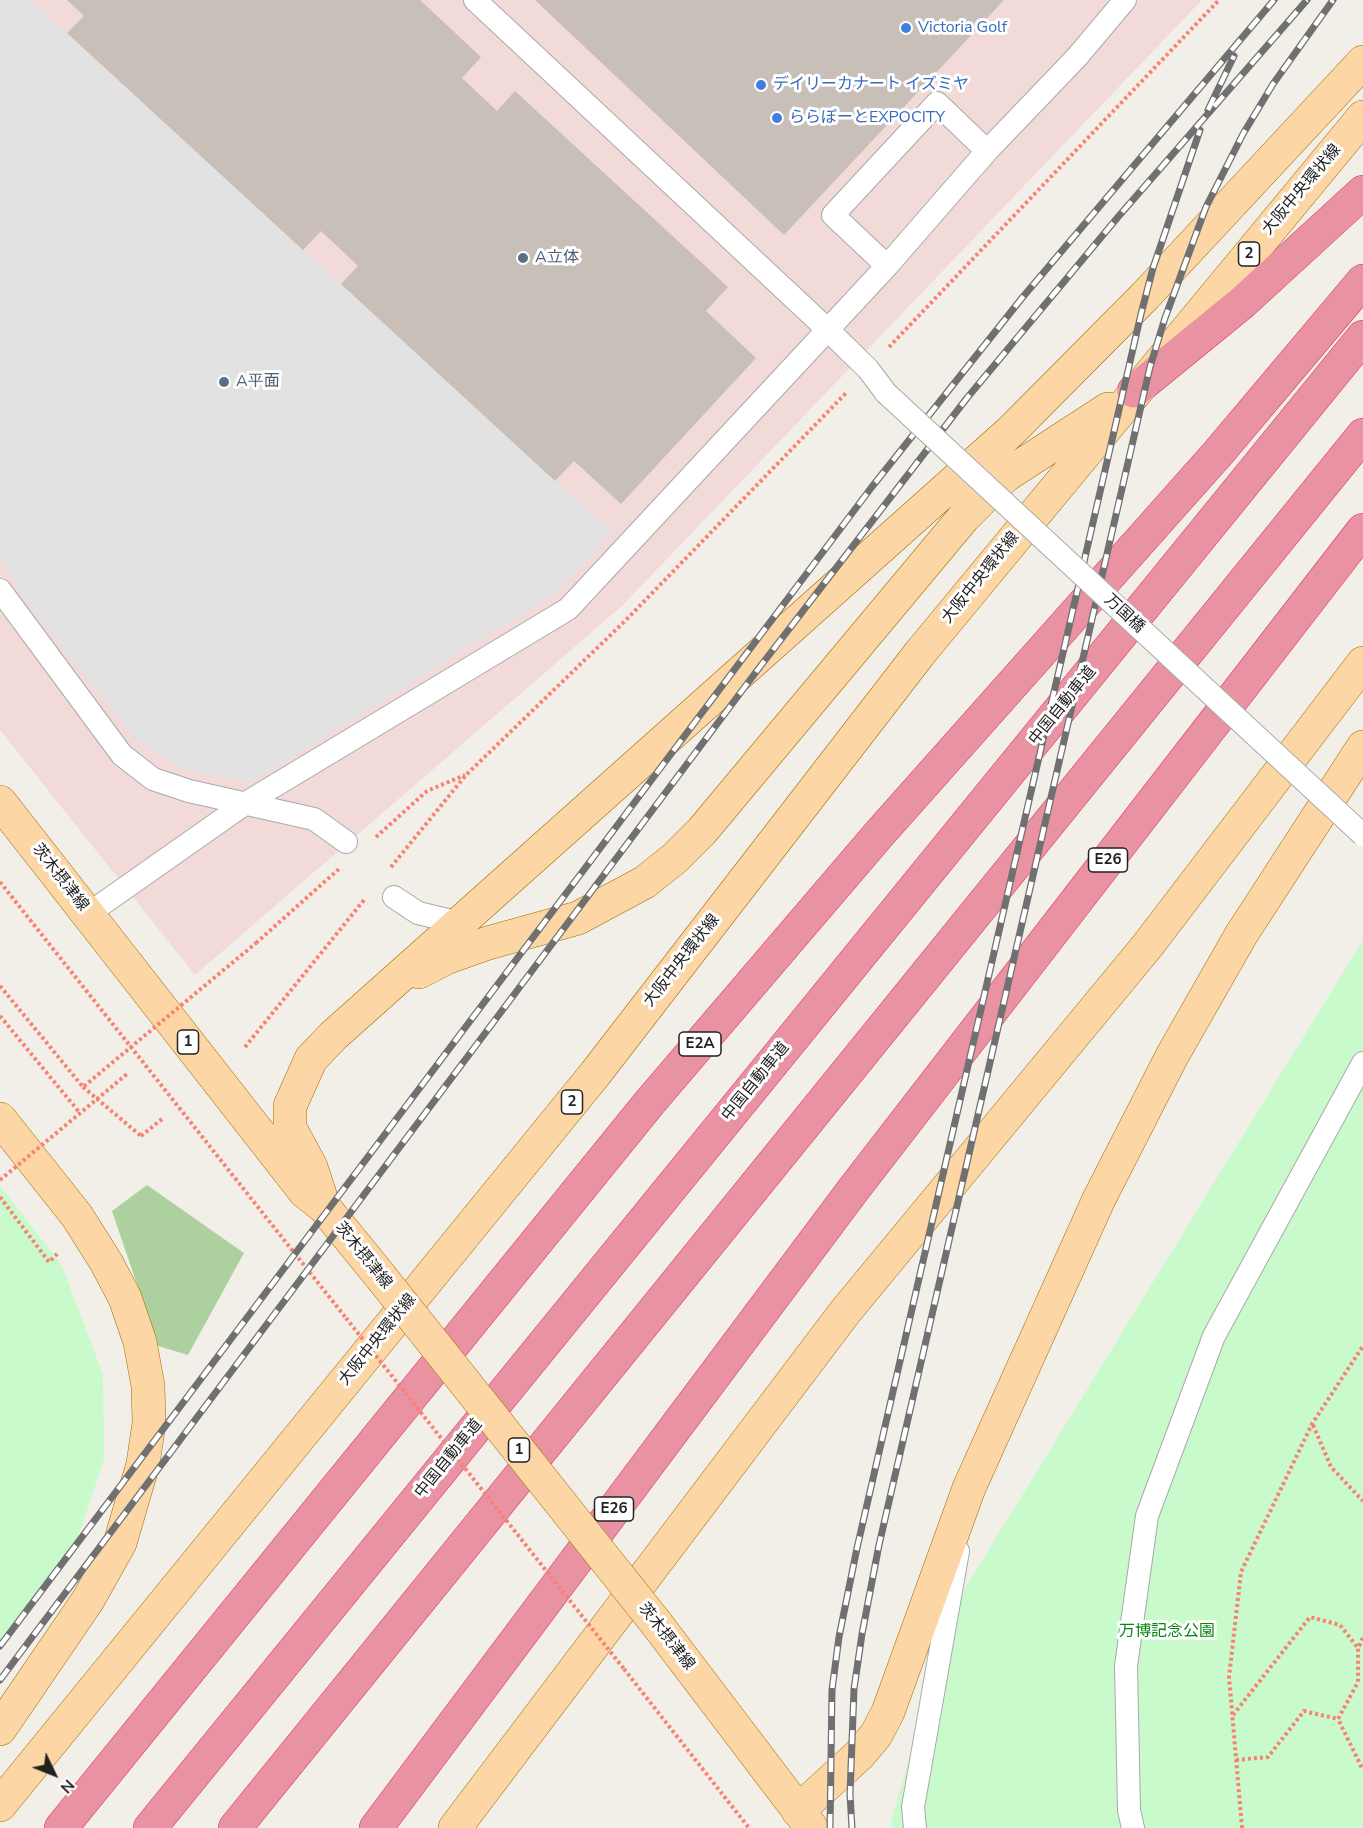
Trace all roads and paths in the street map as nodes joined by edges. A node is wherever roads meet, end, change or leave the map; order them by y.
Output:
1 (475, 0) edge
2 (1125, 0) edge
3 (1219, 0) edge
4 (1363, 62) edge
5 (1363, 117) edge
6 (987, 150) junction
7 (1363, 192) edge
8 (888, 266) junction
9 (1363, 281) edge
10 (828, 330) junction
11 (1363, 337) edge
12 (868, 369) junction
13 (1134, 391) junction
14 (1363, 435) edge
15 (1363, 530) edge
16 (0, 590) edge
17 (1363, 663) edge
18 (1363, 747) edge
19 (0, 801) edge
20 (246, 803) junction
21 (1363, 835) edge
22 (346, 842) dead end
23 (385, 874) dead end
24 (0, 882) edge
25 (370, 893) dead end
26 (394, 897) dead end
27 (88, 914) junction
28 (460, 922) junction
29 (256, 943) dead end
30 (0, 986) edge
31 (385, 989) junction
32 (0, 1016) edge
33 (245, 1047) dead end
34 (1363, 1063) edge
35 (127, 1074) dead end
36 (83, 1087) junction
37 (79, 1112) junction
38 (0, 1119) edge
39 (162, 1119) dead end
40 (0, 1180) edge
41 (0, 1197) edge
42 (324, 1208) junction
43 (49, 1262) dead end
44 (1363, 1346) edge
45 (1312, 1424) junction
46 (969, 1488) junction
47 (1363, 1501) edge
48 (1363, 1638) edge
49 (1358, 1648) junction
50 (1232, 1715) junction
51 (1338, 1719) junction
52 (0, 1729) edge
53 (1236, 1760) junction
54 (1363, 1770) edge
55 (0, 1805) edge
56 (805, 1819) edge
57 (61, 1828) edge
58 (150, 1828) edge
59 (235, 1828) edge
60 (376, 1828) edge
61 (455, 1828) edge
62 (749, 1828) edge
63 (915, 1828) edge
64 (1133, 1828) edge
65 (1242, 1828) edge

1 - 10 lane, 万国橋
2 - 6 lane
3 - 12 path
4 - 28 main road
5 - 13 main road, 大阪中央環状線 / 2
6 - 8 lane
6 - 8 lane
7 - 13 highway
8 - 10 lane
9 - 57 highway, E2A
10 - 12 lane, 万国橋
10 - 20 lane
11 - 58 highway, 中国自動車道
12 - 21 lane, 万国橋, bridge
12 - 23 path
13 - 31 main road
13 - 55 main road, 大阪中央環状線 / 2
14 - 59 highway
15 - 60 highway, E26
16 - 20 lane
17 - 61 main road
18 - 46 main road
19 - 27 main road, 茨木摂津線 / 1
20 - 22 lane
20 - 27 lane
24 - 62 path, bridge
25 - 33 path
26 - 28 lane
27 - 42 main road, 茨木摂津線 / 1
28 - 31 main road
29 - 36 path, bridge
30 - 36 path, bridge
31 - 42 main road
32 - 37 path
34 - 64 lane
35 - 37 path, bridge
36 - 39 path, bridge
37 - 40 path, bridge
38 - 52 main road
41 - 43 path
42 - 56 main road, 茨木摂津線 / 1, bridge
44 - 45 path
45 - 47 path
45 - 50 path
46 - 56 main road
46 - 63 lane
48 - 49 path
49 - 50 path
49 - 51 path
50 - 53 path
51 - 53 path
51 - 54 path
53 - 65 path

